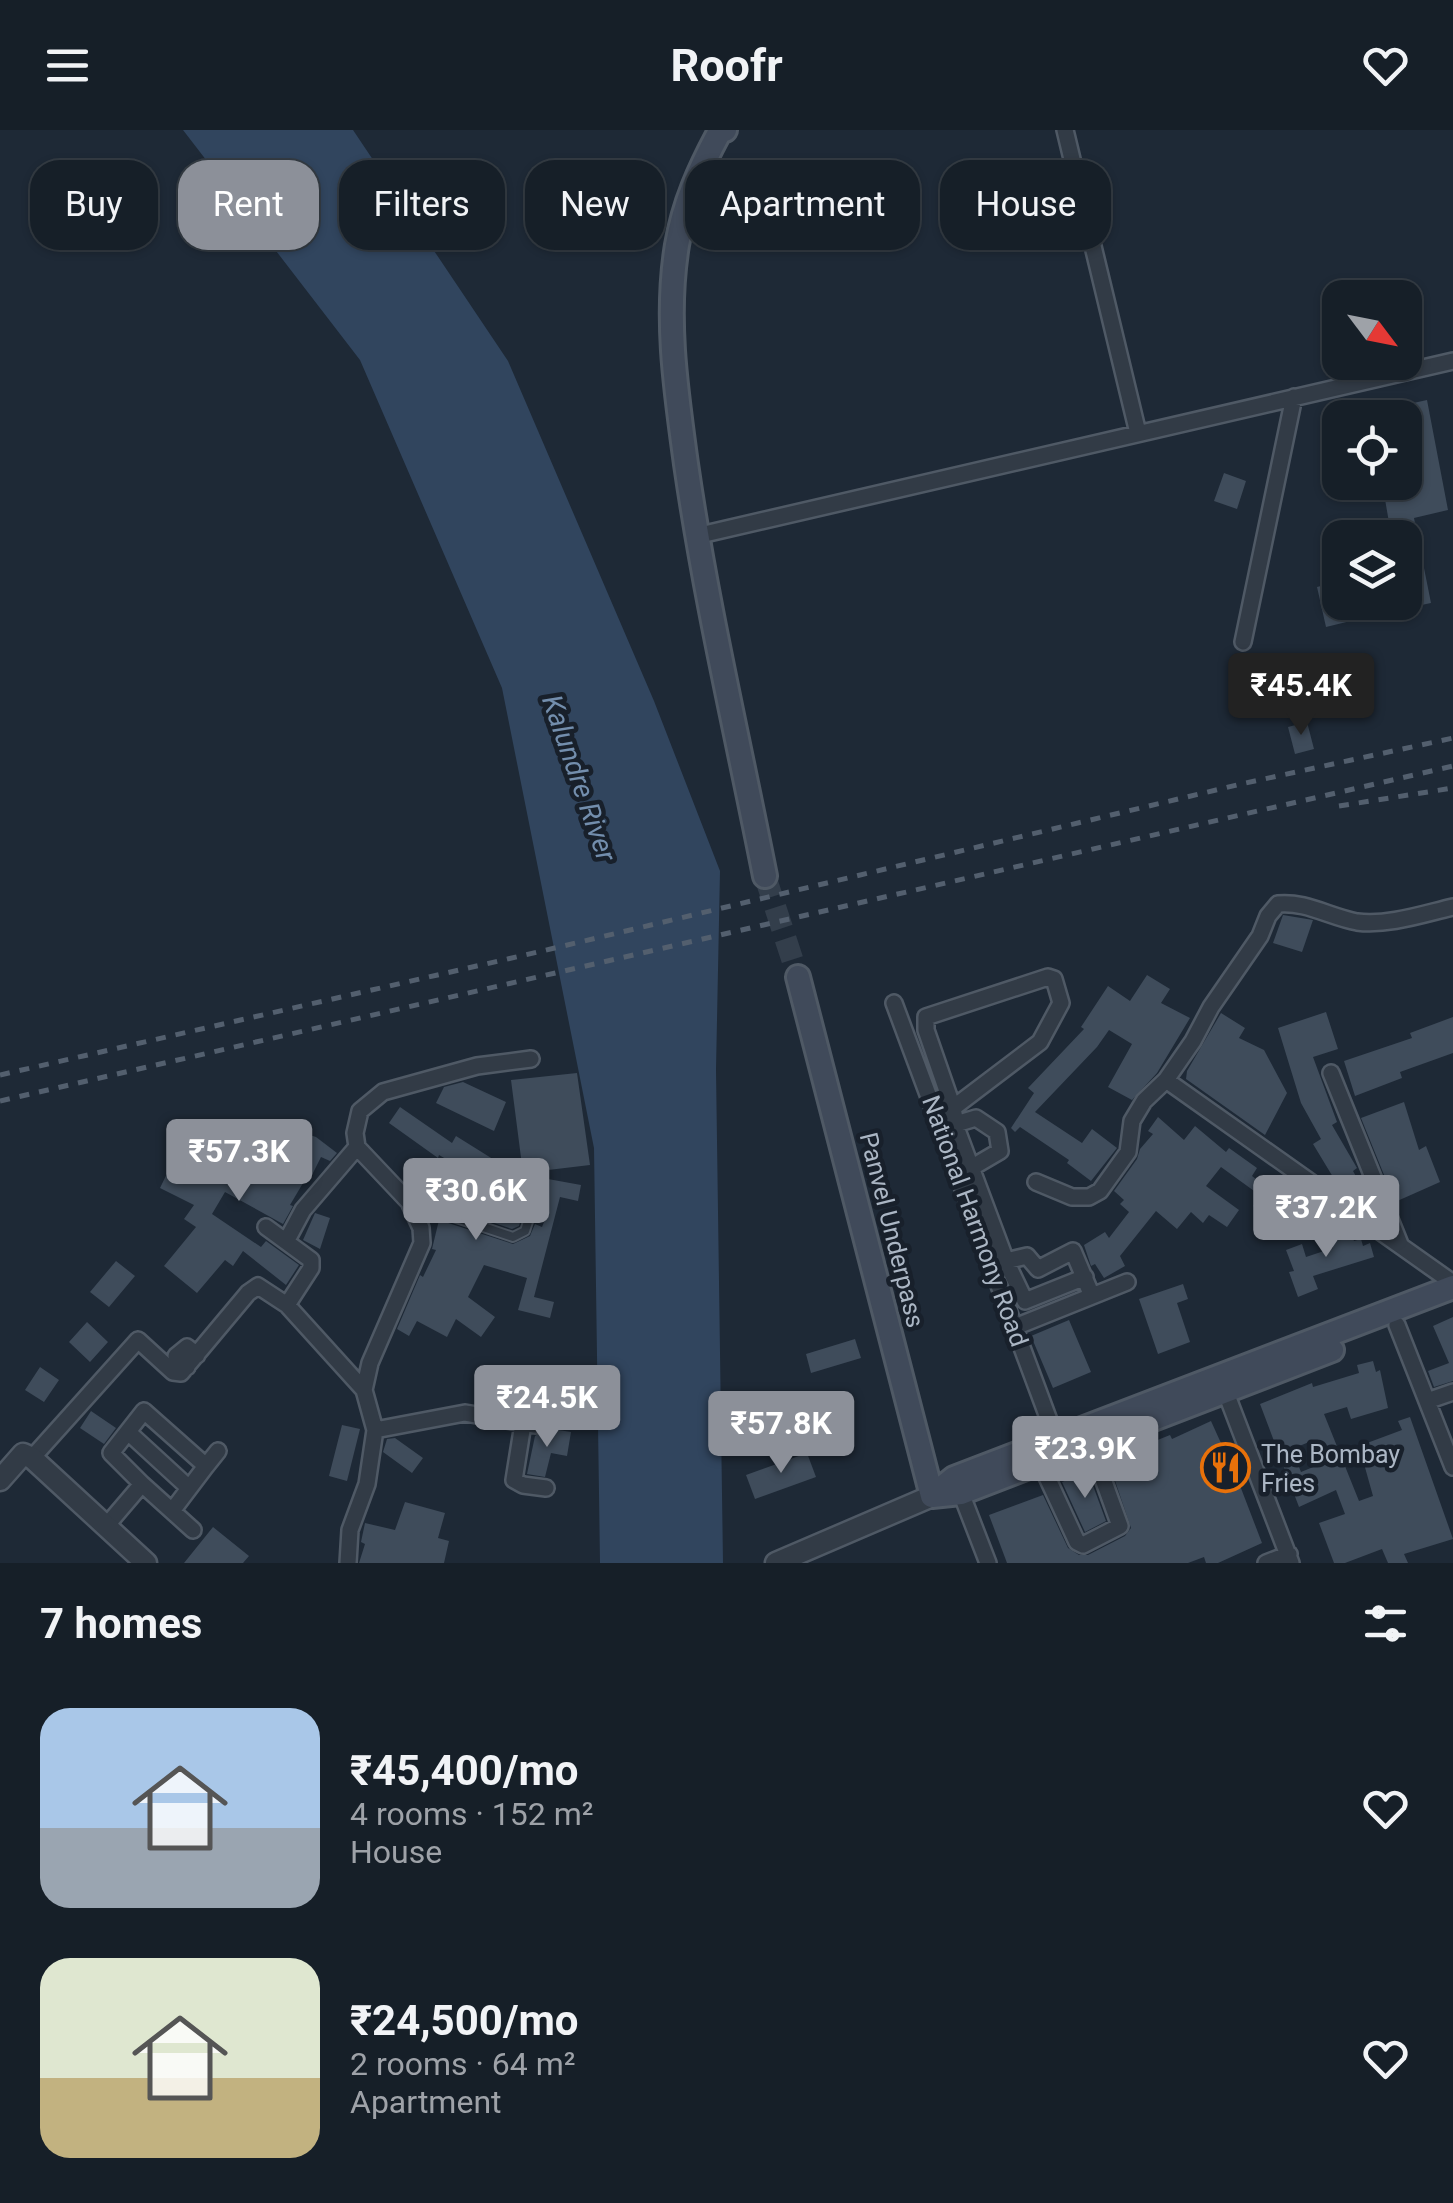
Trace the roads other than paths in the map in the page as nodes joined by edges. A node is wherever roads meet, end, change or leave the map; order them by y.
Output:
1 (721, 130) edge
2 (1066, 130) edge
3 (1453, 361) edge
4 (1294, 397) junction
5 (1138, 433) junction
6 (696, 536) junction
7 (1243, 642) dead end
8 (765, 876) tunnel mouth
9 (1453, 907) edge
10 (798, 978) tunnel mouth
11 (894, 1003) dead end
12 (926, 1030) junction
13 (907, 1037) junction
14 (531, 1058) dead end
15 (1331, 1073) dead end
16 (1166, 1080) junction
17 (936, 1115) junction
18 (954, 1116) junction
19 (357, 1147) junction
20 (971, 1168) junction
21 (1036, 1182) dead end
22 (538, 1194) dead end
23 (410, 1202) junction
24 (266, 1228) dead end
25 (287, 1240) junction
26 (1400, 1244) junction
27 (999, 1264) junction
28 (1085, 1277) junction
29 (1127, 1282) dead end
30 (1453, 1285) edge
31 (1092, 1296) junction
32 (1453, 1303) edge
33 (287, 1305) junction
34 (1397, 1325) junction
35 (1015, 1327) junction
36 (1348, 1335) junction
37 (1223, 1384) junction
38 (364, 1390) junction
39 (1453, 1392) edge
40 (1427, 1401) junction
41 (375, 1430) junction
42 (128, 1432) junction
43 (1056, 1439) junction
44 (1090, 1443) junction
45 (218, 1451) dead end
46 (32, 1458) junction
47 (1040, 1462) junction
48 (206, 1466) junction
49 (1453, 1467) edge
50 (0, 1480) edge
51 (142, 1484) junction
52 (189, 1488) junction
53 (546, 1488) dead end
54 (961, 1493) junction
55 (932, 1496) junction
56 (172, 1511) junction
57 (107, 1525) junction
58 (193, 1530) dead end
59 (1290, 1559) edge
60 (146, 1563) edge
61 (348, 1563) edge
62 (776, 1563) edge
63 (988, 1563) edge
64 (1266, 1563) edge

1 - 6 main road
2 - 5 street
3 - 4 street
4 - 5 street
4 - 7 street
5 - 6 street
6 - 8 main road
9 - 16 street
10 - 55 main road, Panvel Underpass
11 - 13 street, National Harmony Road
12 - 13 street
12 - 18 street
12 - 18 street
13 - 17 street, National Harmony Road
14 - 19 street
15 - 26 street
16 - 21 street
16 - 26 street
17 - 18 street
17 - 27 street, National Harmony Road
18 - 20 street
18 - 20 street
19 - 23 street
19 - 25 street
20 - 27 street
22 - 23 lane
23 - 38 street
24 - 25 street
25 - 33 street
26 - 30 street
27 - 28 street
27 - 28 street
27 - 35 street, National Harmony Road
28 - 31 street
29 - 31 street
30 - 36 main road
31 - 35 street
32 - 34 main road
33 - 38 street
33 - 46 street
34 - 36 main road
34 - 40 street
35 - 43 street, National Harmony Road
36 - 37 main road
37 - 43 main road
37 - 44 main road
37 - 59 street
38 - 41 street
39 - 40 street
40 - 49 street
41 - 53 street
41 - 61 street
42 - 48 street
42 - 51 street
42 - 52 street
43 - 55 main road
44 - 47 main road
44 - 47 street
45 - 48 street
46 - 50 street
46 - 57 street
47 - 54 main road
48 - 52 street
51 - 56 street
51 - 57 street
52 - 56 street
54 - 55 main road
54 - 63 street
55 - 62 street
56 - 58 street
57 - 60 street
59 - 64 street

